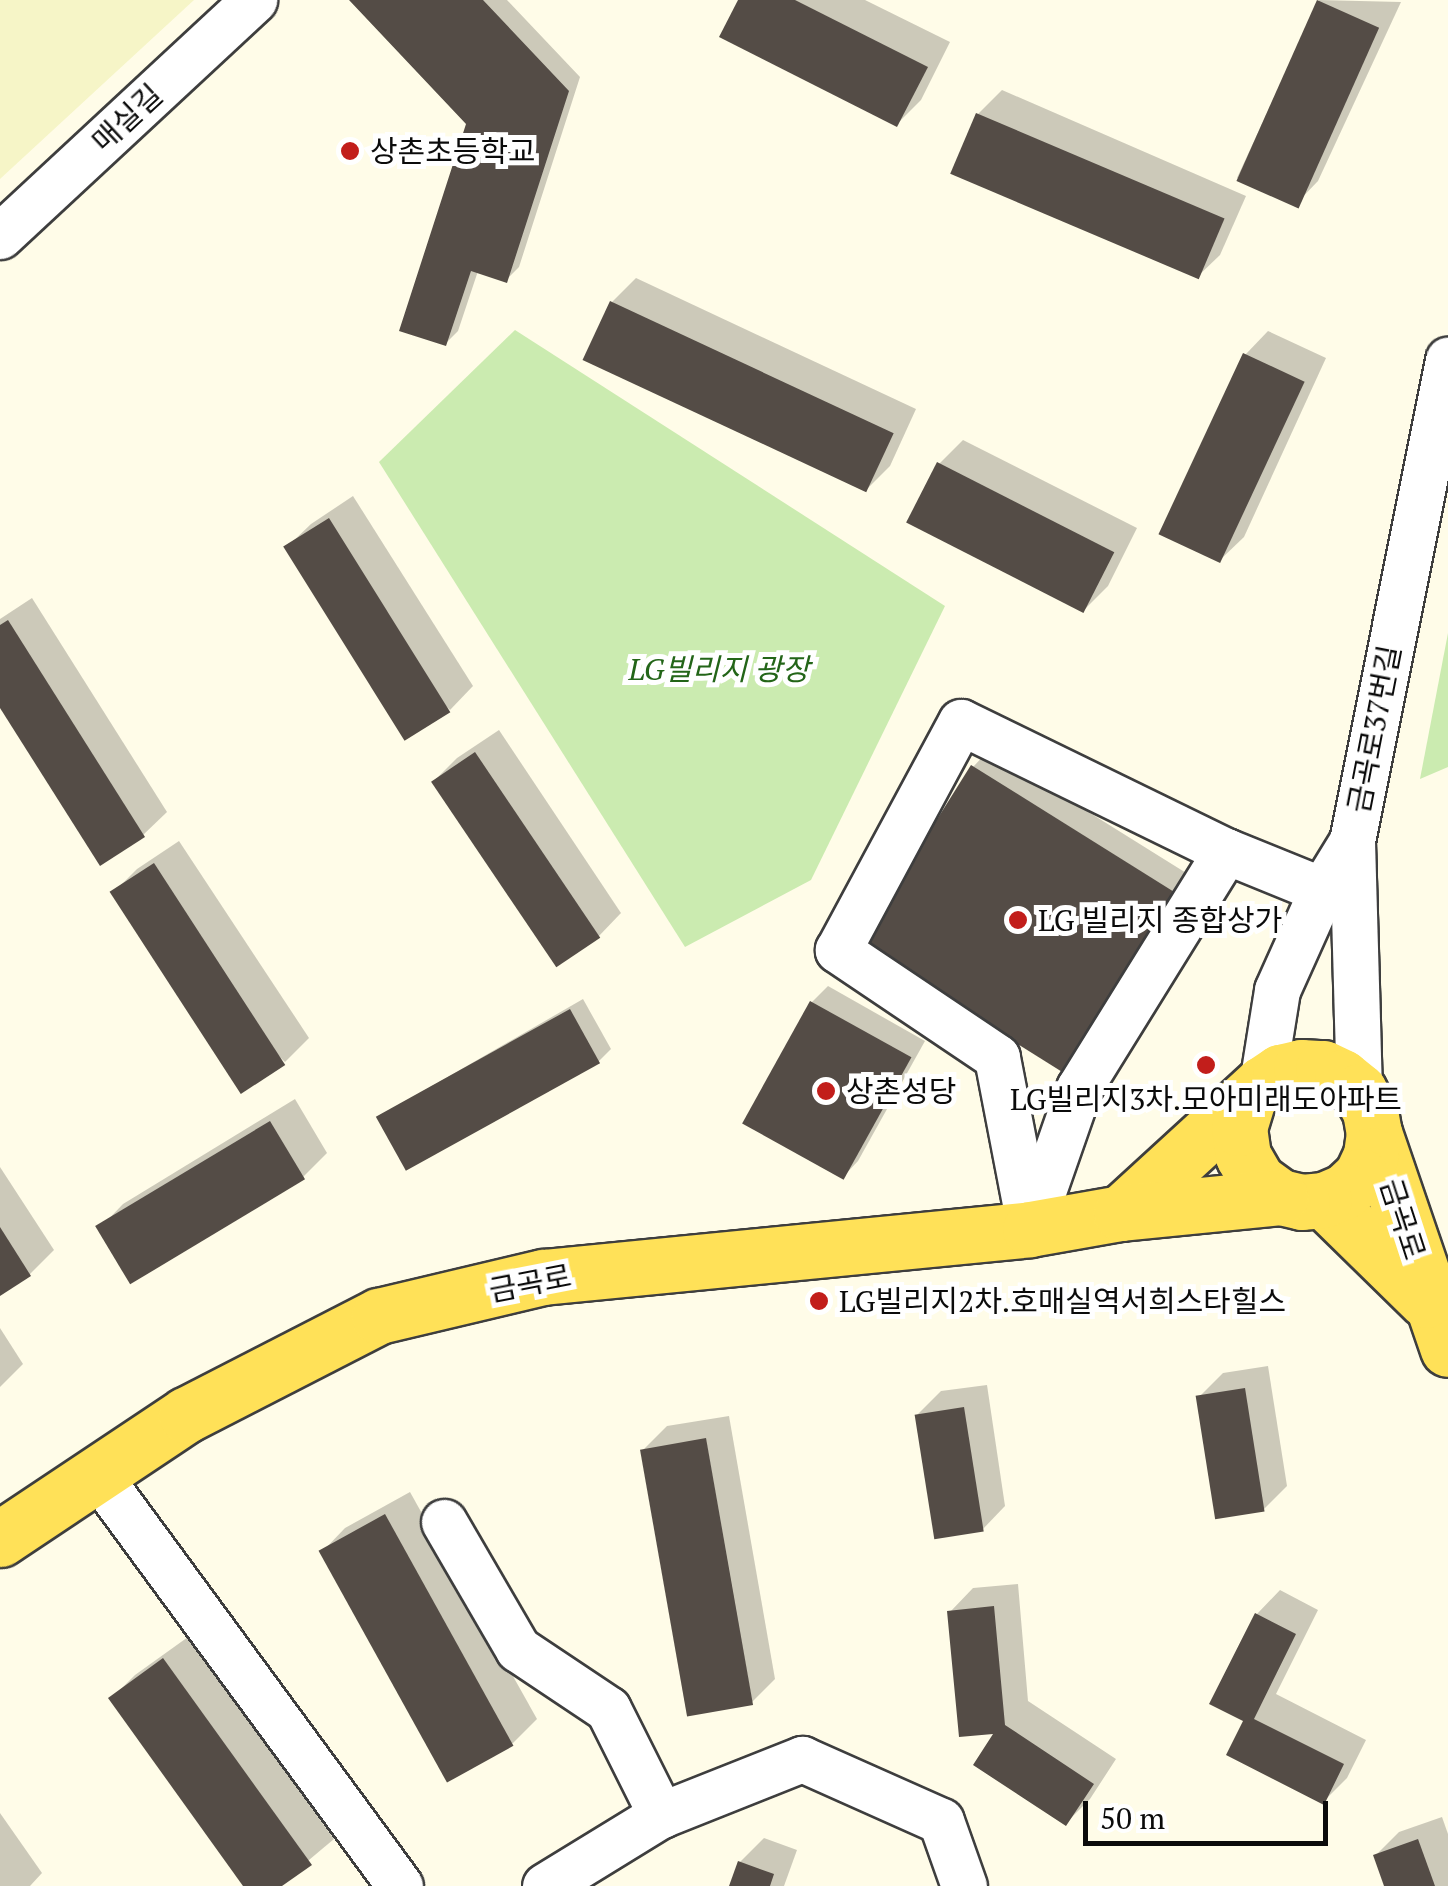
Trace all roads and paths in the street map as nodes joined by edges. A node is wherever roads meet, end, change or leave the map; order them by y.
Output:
1 (230, 0) edge
2 (254, 0) edge
3 (0, 214) edge
4 (0, 236) edge
5 (1448, 360) edge
6 (1352, 841) junction
7 (1226, 850) junction
8 (1322, 890) junction
9 (1254, 1093) junction
10 (1366, 1112) junction
11 (1302, 1198) junction
12 (1121, 1212) junction
13 (1030, 1229) junction
14 (1440, 1327) edge
15 (98, 1475) junction
16 (444, 1522) dead end
17 (0, 1539) edge
18 (662, 1815) junction
19 (400, 1886) edge
20 (546, 1886) edge
21 (964, 1886) edge

1 - 3 street
2 - 4 street, 매실길
5 - 6 street, 금곡로37번길
6 - 8 street, 금곡로37번길
6 - 10 street
7 - 8 street
7 - 13 street
7 - 13 street
8 - 9 street, 금곡로37번길
9 - 10 main road
9 - 11 main road
9 - 12 main road
10 - 11 main road
10 - 14 main road, 금곡로
11 - 12 main road, 금곡로
11 - 14 main road, 금곡로
12 - 13 main road, 금곡로
13 - 15 main road, 금곡로
15 - 17 main road, 금곡로
15 - 19 street
16 - 18 street
18 - 20 street
18 - 21 street

